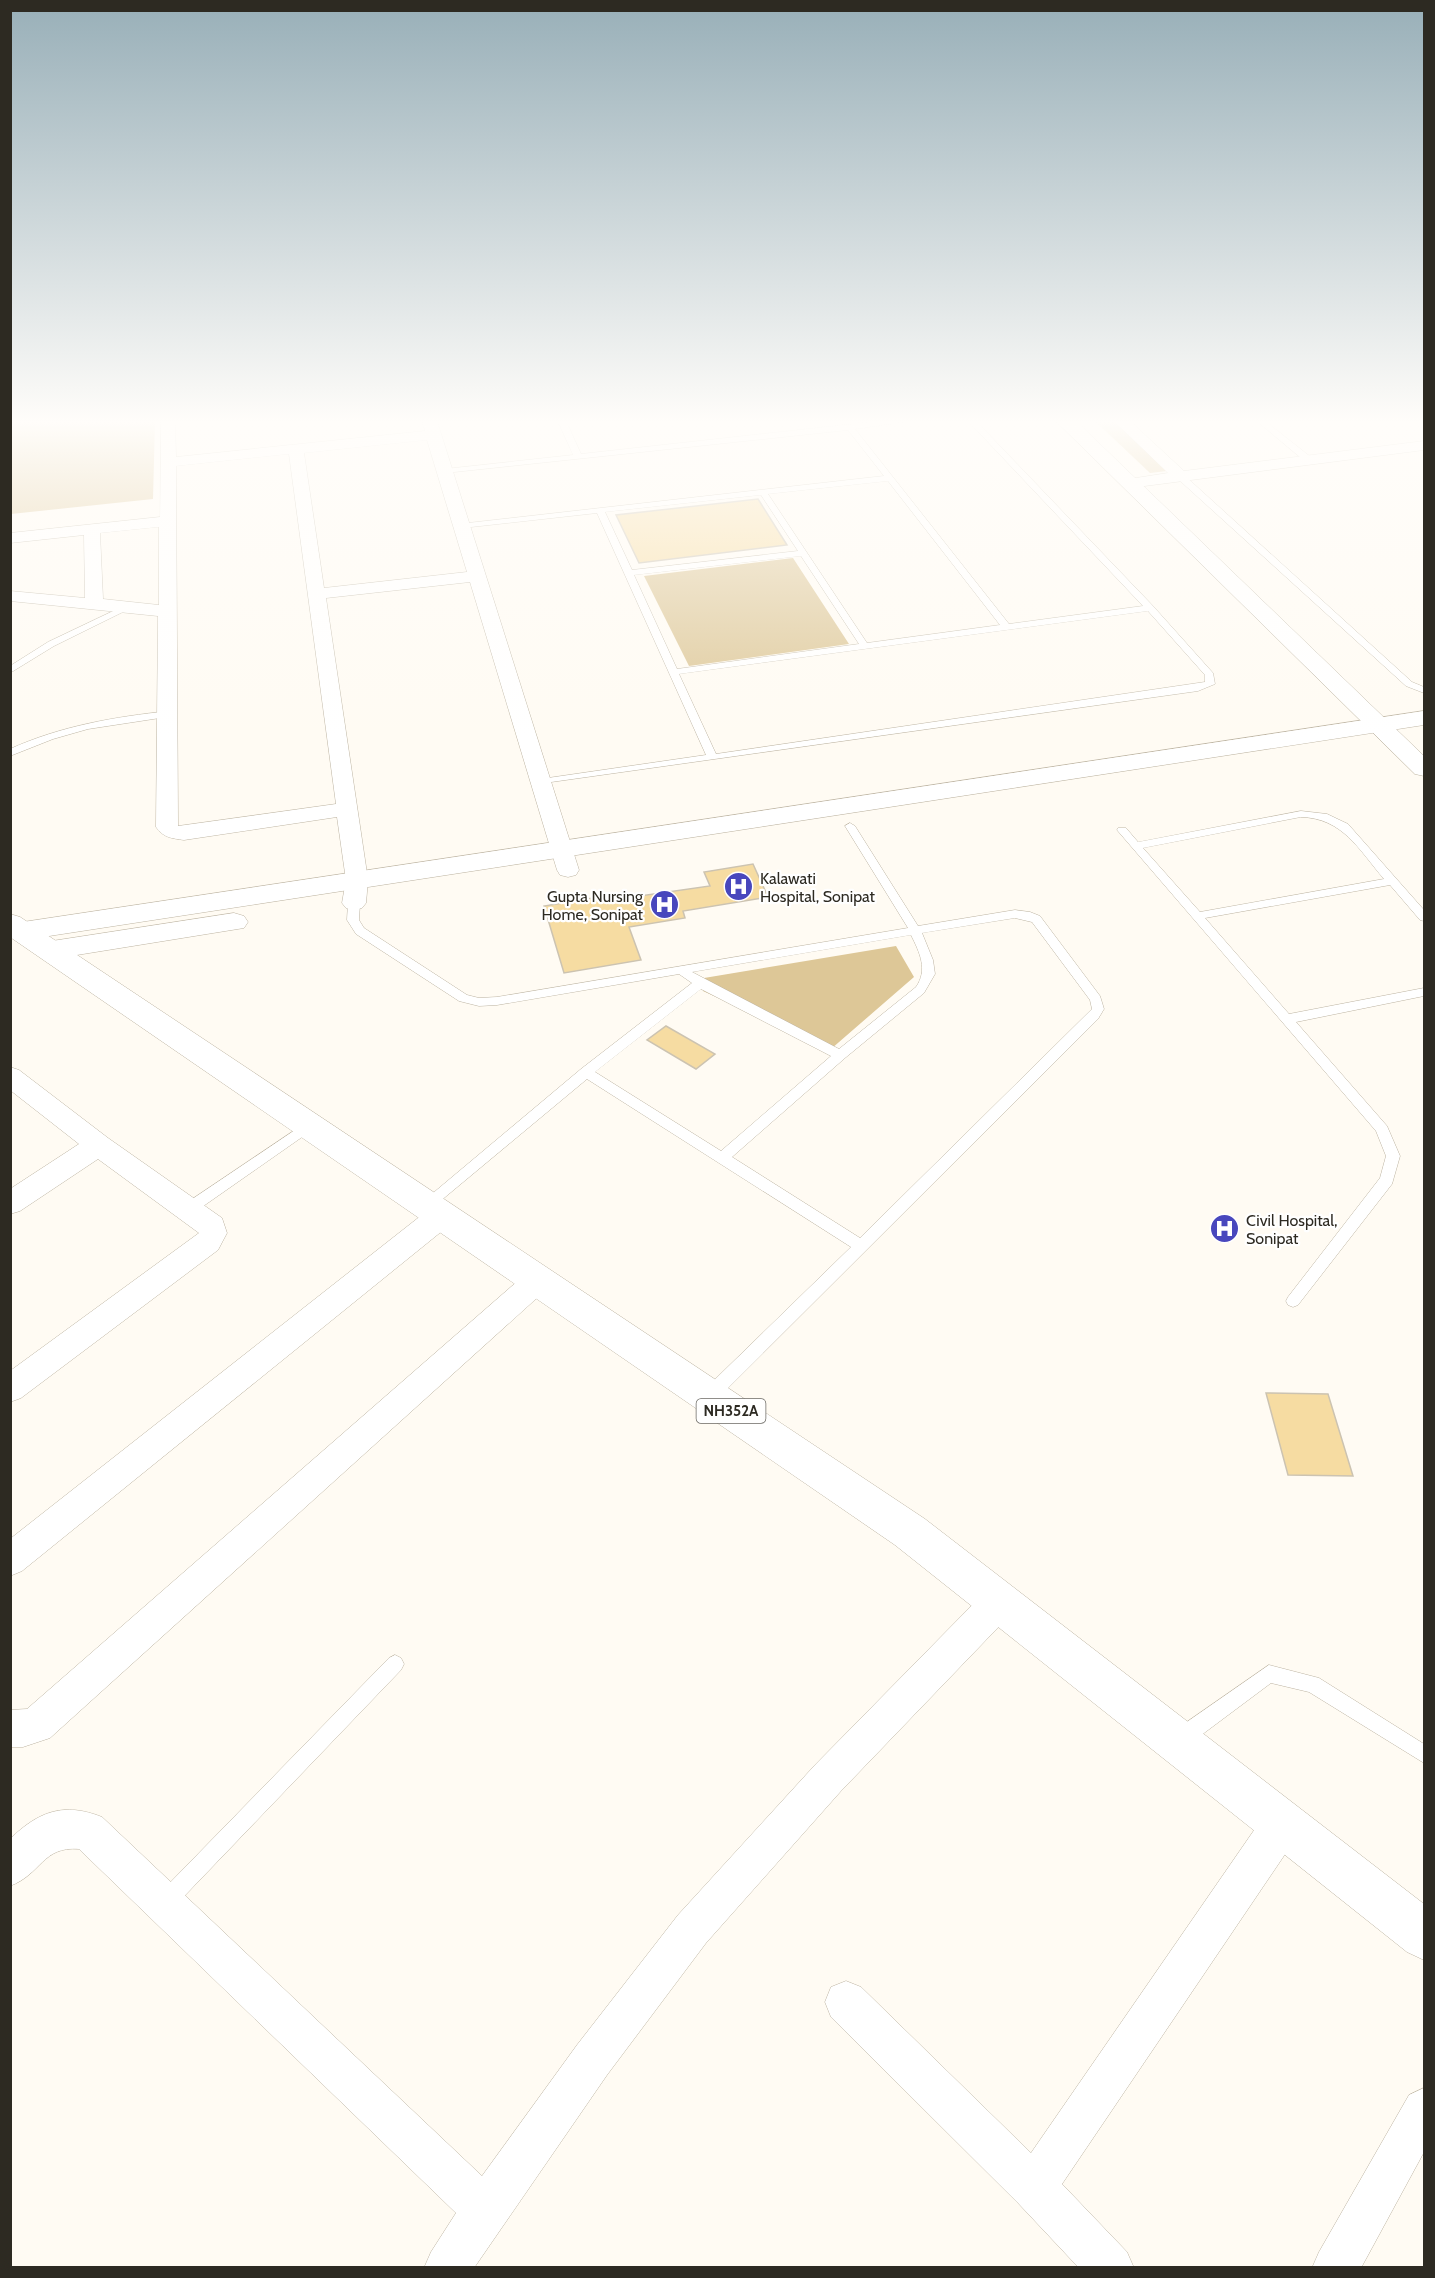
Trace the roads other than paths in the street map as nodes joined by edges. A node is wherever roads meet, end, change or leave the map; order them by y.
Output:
1 (115, 527) edge
2 (168, 527) edge
3 (307, 527) edge
4 (462, 527) edge
5 (608, 527) edge
6 (787, 527) edge
7 (928, 527) edge
8 (1072, 527) edge
9 (1188, 527) edge
10 (1236, 527) edge
11 (92, 530) junction
12 (10, 538) edge
13 (803, 553) junction
14 (629, 573) junction
15 (477, 576) junction
16 (316, 594) junction
17 (10, 596) edge
18 (94, 604) junction
19 (129, 607) junction
20 (1150, 608) junction
21 (168, 610) junction
22 (1007, 628) junction
23 (865, 647) junction
24 (10, 670) edge
25 (674, 672) junction
26 (1425, 690) edge
27 (169, 714) junction
28 (1408, 730) edge
29 (10, 753) edge
30 (712, 757) junction
31 (1425, 769) edge
32 (541, 782) junction
33 (347, 809) junction
34 (850, 826) junction
35 (1122, 830) dead end
36 (1136, 846) junction
37 (565, 859) junction
38 (1392, 881) junction
39 (355, 892) junction
40 (1197, 916) junction
41 (1425, 917) edge
42 (916, 932) junction
43 (28, 934) edge
44 (681, 970) junction
45 (700, 983) junction
46 (1425, 992) edge
47 (1287, 1019) junction
48 (840, 1055) junction
49 (586, 1072) junction
50 (10, 1077) edge
51 (310, 1125) junction
52 (98, 1145) junction
53 (722, 1158) junction
54 (10, 1203) edge
55 (434, 1209) junction
56 (187, 1210) junction
57 (861, 1246) junction
58 (538, 1280) junction
59 (1293, 1302) dead end
60 (10, 1389) edge
61 (709, 1396) junction
62 (10, 1560) edge
63 (999, 1602) junction
64 (395, 1664) dead end
65 (10, 1728) edge
66 (1177, 1741) junction
67 (1425, 1754) edge
68 (1282, 1824) junction
69 (10, 1867) edge
70 (164, 1903) junction
71 (1425, 1935) edge
72 (846, 2002) dead end
73 (1425, 2110) edge
74 (1034, 2187) junction
75 (485, 2210) junction
76 (447, 2268) edge
77 (1111, 2268) edge
78 (1335, 2268) edge

1 - 11 street
2 - 21 street
3 - 16 street
4 - 15 street
5 - 14 lane
6 - 13 lane
7 - 22 lane
8 - 20 lane
9 - 28 main road
10 - 26 lane
11 - 12 street
11 - 18 street
13 - 14 lane
13 - 23 lane
14 - 25 lane
15 - 16 street
15 - 32 street
16 - 33 street
17 - 18 street
18 - 19 street
19 - 21 street
19 - 24 lane
20 - 22 lane
20 - 30 lane
21 - 27 street
22 - 23 lane
23 - 25 lane
25 - 30 lane
27 - 29 lane
27 - 33 street
28 - 31 main road
28 - 34 main road
28 - 37 main road
30 - 32 lane
32 - 37 street
33 - 39 street
34 - 37 main road
34 - 42 lane
35 - 36 lane
36 - 38 lane
36 - 40 lane
37 - 39 main road
38 - 40 lane
38 - 41 lane
39 - 43 main road
39 - 43 main road
39 - 44 lane
40 - 47 lane
42 - 44 lane
42 - 48 lane
42 - 57 lane
43 - 51 main road, NH352A
44 - 45 lane
45 - 48 lane
45 - 49 lane
46 - 47 lane
47 - 59 lane
48 - 53 lane
49 - 53 lane
49 - 55 lane
50 - 52 street
51 - 55 main road, NH352A
51 - 56 lane
52 - 54 street
52 - 56 street
53 - 57 lane
55 - 58 main road, NH352A
55 - 62 street
56 - 60 street
57 - 61 lane
58 - 61 main road, NH352A
58 - 65 street
61 - 63 main road, NH352A
63 - 66 main road, NH352A
63 - 75 street
64 - 70 lane
66 - 67 lane
66 - 68 main road, NH352A
68 - 71 main road, NH352A
68 - 74 street
69 - 70 street
70 - 75 street
72 - 74 street
73 - 78 street
74 - 77 street
75 - 76 street

